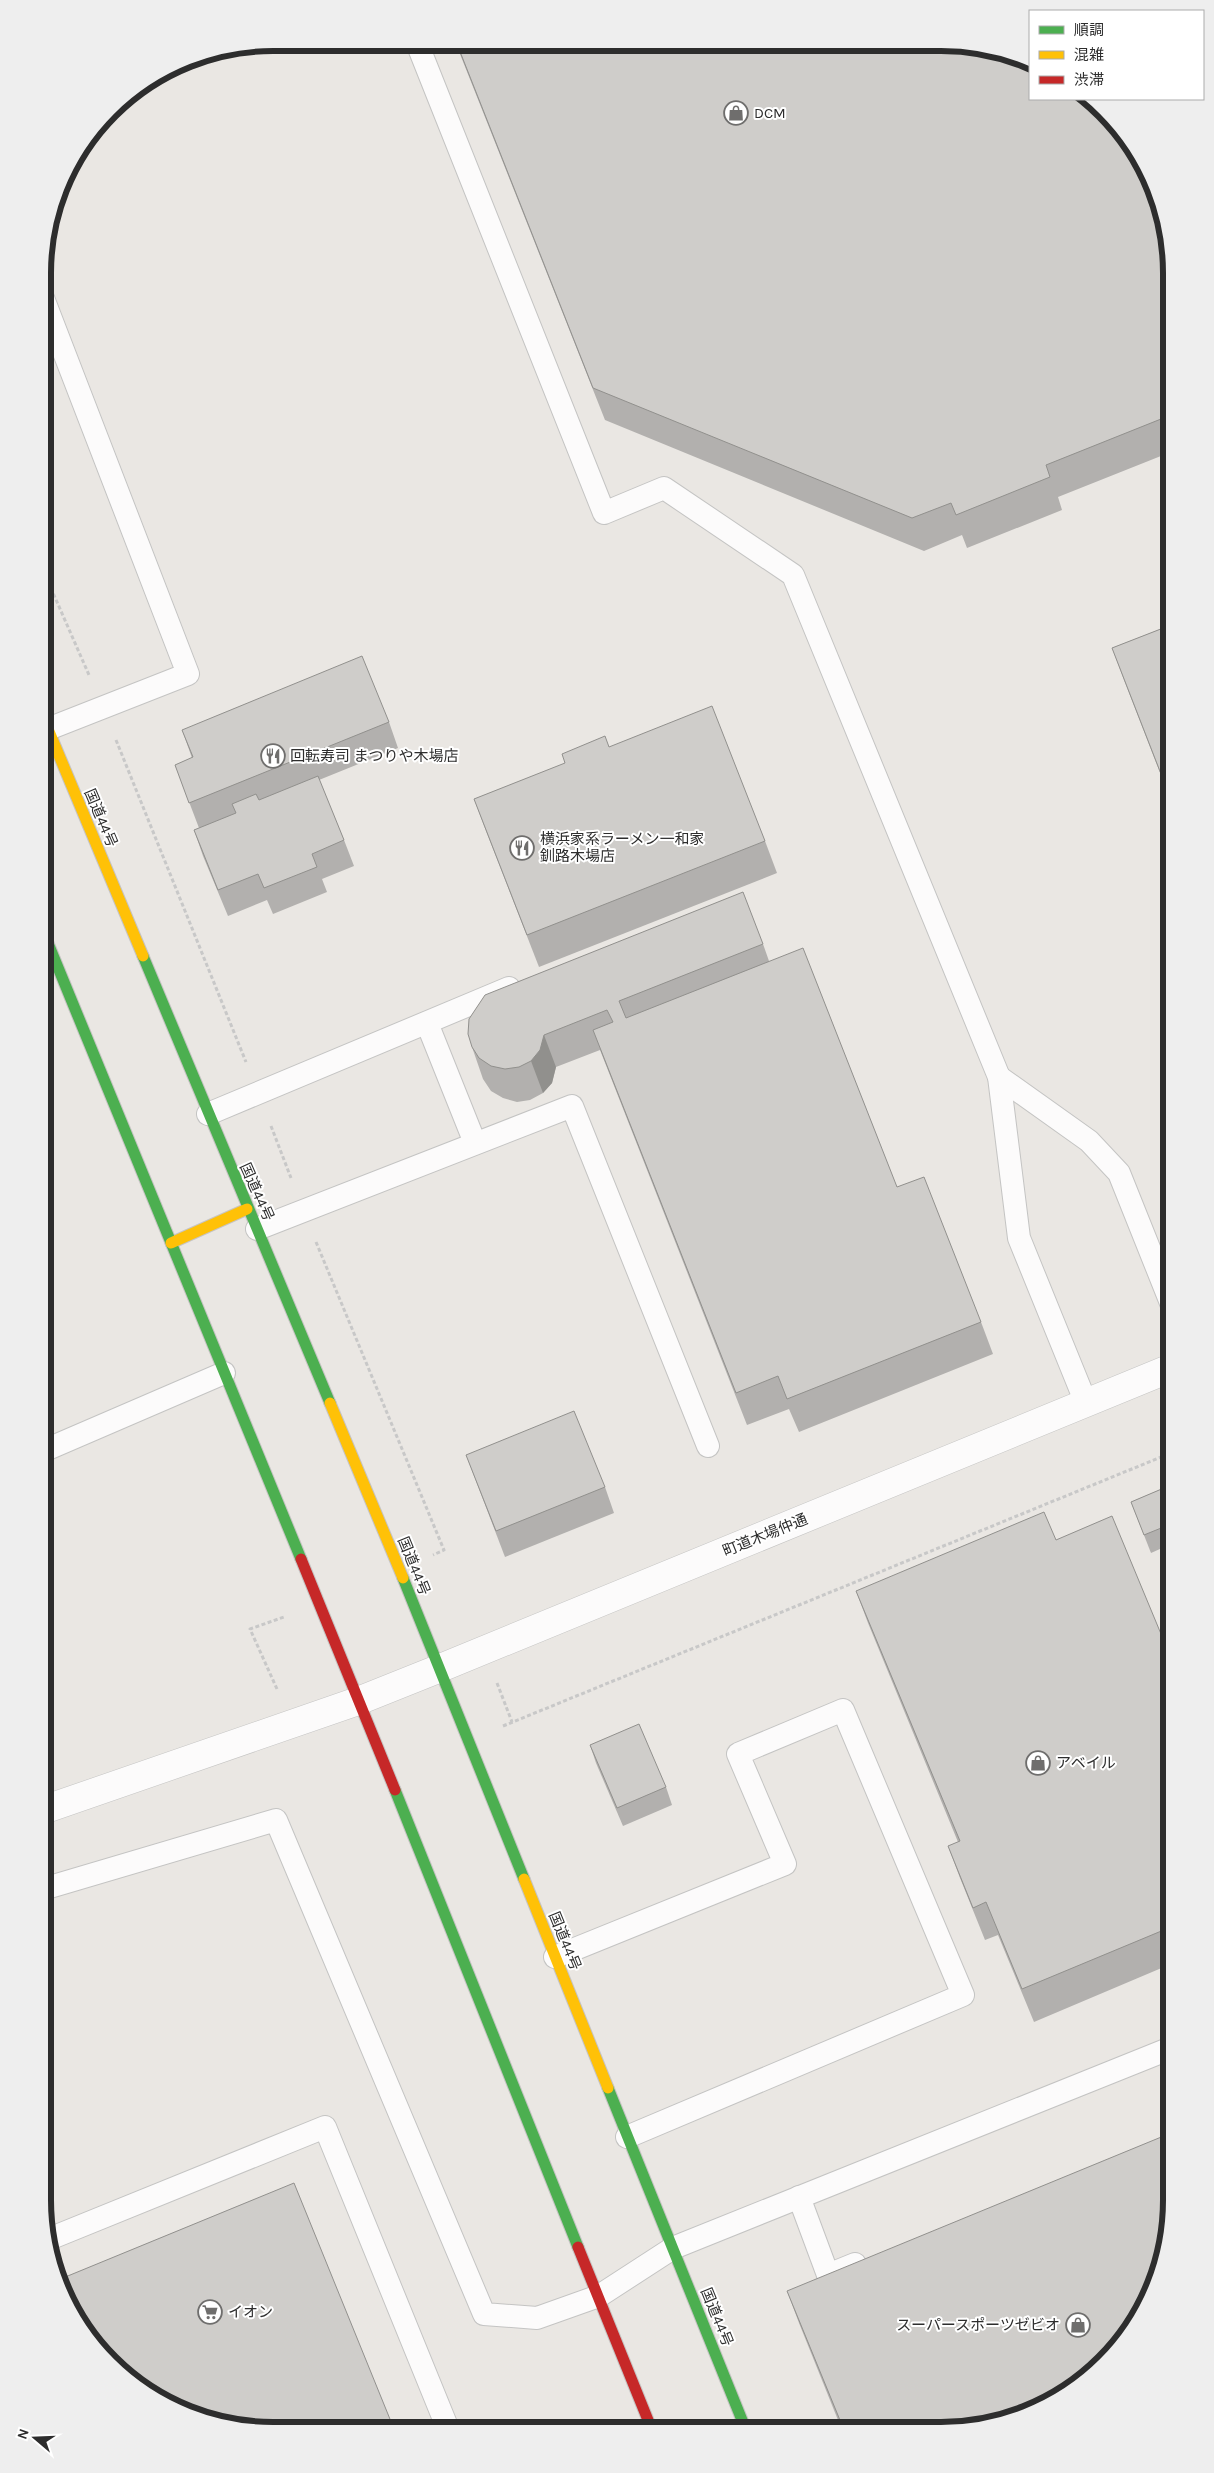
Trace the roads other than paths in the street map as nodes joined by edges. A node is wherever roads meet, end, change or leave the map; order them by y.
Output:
1 (421, 51) edge
2 (51, 319) edge
3 (51, 724) edge
4 (51, 740) edge
5 (51, 973) edge
6 (518, 984) edge
7 (427, 1023) junction
8 (999, 1077) junction
9 (208, 1114) junction
10 (475, 1143) junction
11 (247, 1209) junction
12 (257, 1229) junction
13 (171, 1243) junction
14 (1163, 1283) edge
15 (1163, 1371) edge
16 (224, 1374) junction
17 (1086, 1403) junction
18 (708, 1446) dead end
19 (51, 1448) edge
20 (438, 1669) junction
21 (358, 1700) junction
22 (51, 1807) edge
23 (51, 1888) edge
24 (555, 1957) junction
25 (1163, 2051) edge
26 (627, 2137) junction
27 (799, 2197) junction
28 (55, 2237) edge
29 (672, 2248) junction
30 (874, 2257) edge
31 (599, 2296) junction
32 (445, 2422) edge
33 (649, 2422) edge
34 (743, 2422) edge

1 - 8 lane
2 - 3 lane
4 - 9 highway, 国道44号
5 - 13 highway
6 - 7 lane
7 - 9 lane
7 - 10 lane
8 - 14 lane
8 - 17 lane
9 - 11 highway, 国道44号
10 - 12 lane
10 - 18 lane
11 - 12 highway, 国道44号
11 - 13 highway
12 - 20 highway, 国道44号
13 - 16 highway
15 - 17 street, 町道木場仲通
16 - 19 lane
16 - 21 highway
17 - 20 street, 町道木場仲通
20 - 21 street, 町道木場仲通
20 - 24 highway, 国道44号
21 - 22 street, 町道木場仲通
21 - 31 highway
23 - 31 lane
24 - 26 highway, 国道44号
24 - 26 lane
25 - 27 lane
26 - 29 highway, 国道44号
27 - 29 lane
27 - 30 lane
28 - 32 lane
29 - 31 lane
29 - 34 highway, 国道44号
31 - 33 highway

